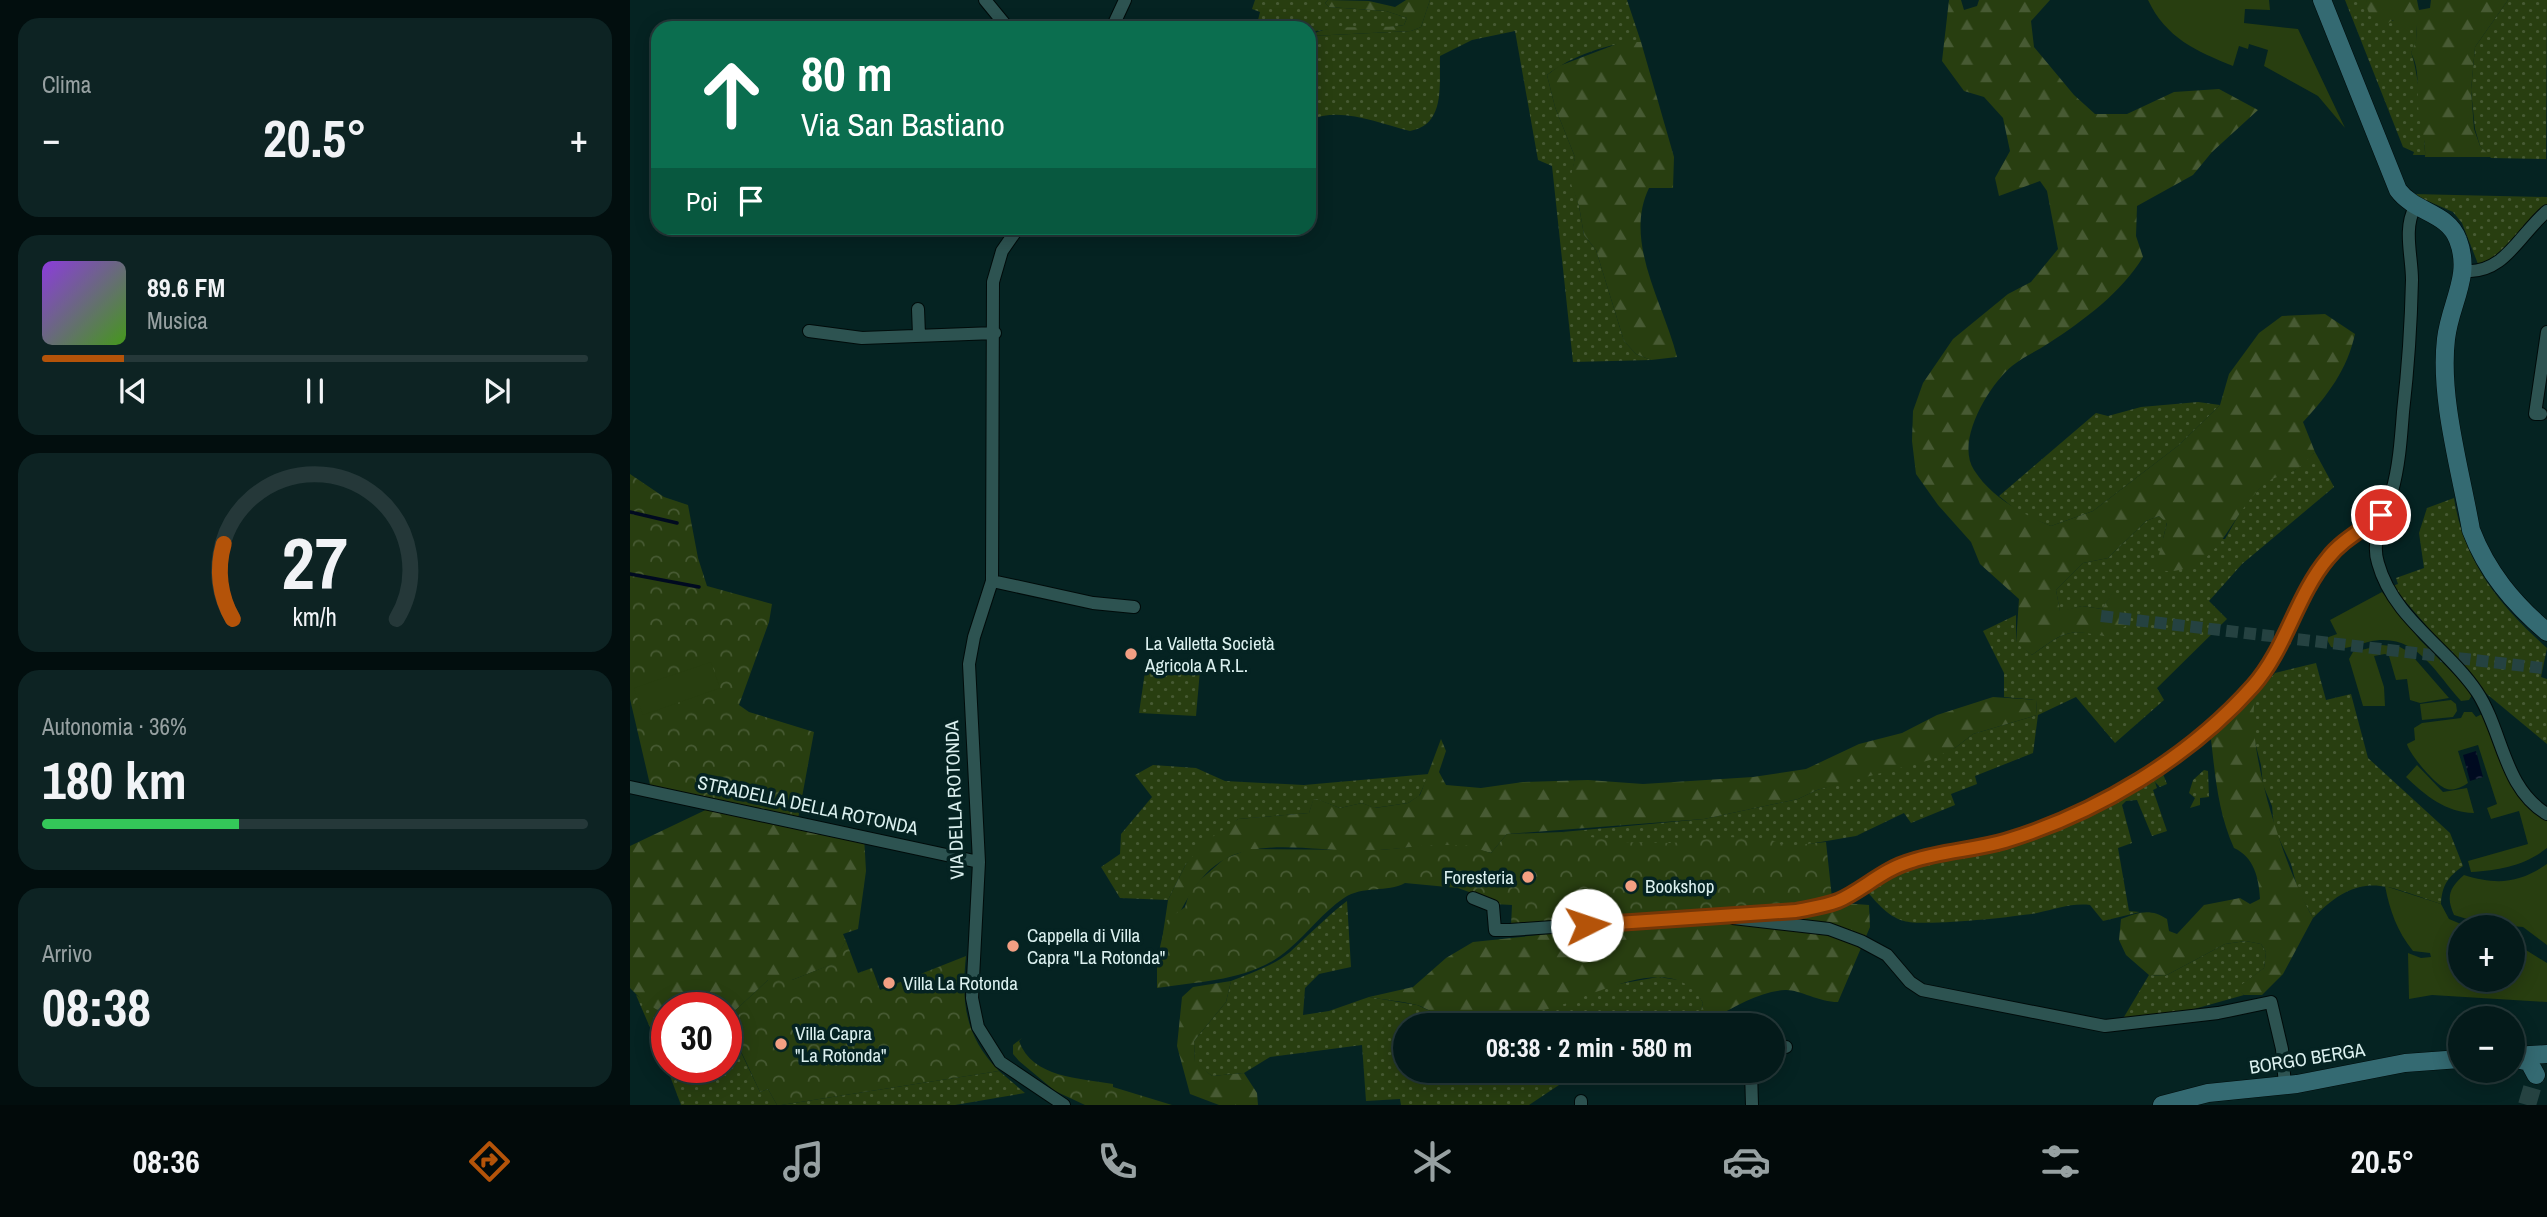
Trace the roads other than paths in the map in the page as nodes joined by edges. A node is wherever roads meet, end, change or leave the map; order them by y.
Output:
1 (985, 0) edge
2 (1125, 0) edge
3 (2322, 0) edge
4 (1003, 21) edge
5 (1115, 21) edge
6 (2415, 207) junction
7 (2547, 211) edge
8 (1013, 235) edge
9 (2465, 271) junction
10 (918, 309) dead end
11 (809, 331) dead end
12 (2547, 332) edge
13 (995, 333) junction
14 (919, 335) junction
15 (2541, 414) dead end
16 (2381, 515) junction
17 (992, 581) junction
18 (1134, 607) dead end
19 (2547, 632) edge
20 (630, 787) edge
21 (2547, 814) edge
22 (979, 862) junction
23 (1474, 898) dead end
24 (1720, 914) junction
25 (2547, 1056) edge
26 (2525, 1057) edge
27 (2448, 1060) edge
28 (2525, 1061) edge
29 (1751, 1083) edge
30 (2285, 1086) junction
31 (1064, 1105) edge
32 (1752, 1105) edge
33 (2162, 1105) edge

1 - 4 street
2 - 5 street
3 - 6 main road
6 - 9 main road
6 - 16 street
7 - 9 street
8 - 13 street, VIA DELLA ROTONDA
9 - 19 main road
10 - 14 street
11 - 14 street
12 - 15 street
13 - 14 street
13 - 17 street, VIA DELLA ROTONDA
16 - 21 street
16 - 24 street
17 - 18 street
17 - 22 street, VIA DELLA ROTONDA
20 - 22 street, STRADELLA DELLA ROTONDA
22 - 31 street, VIA DELLA ROTONDA
23 - 24 street
24 - 30 street
25 - 26 main road
25 - 28 main road
27 - 30 main road, BORGO BERGA
29 - 32 street
30 - 33 main road, BORGO BERGA

